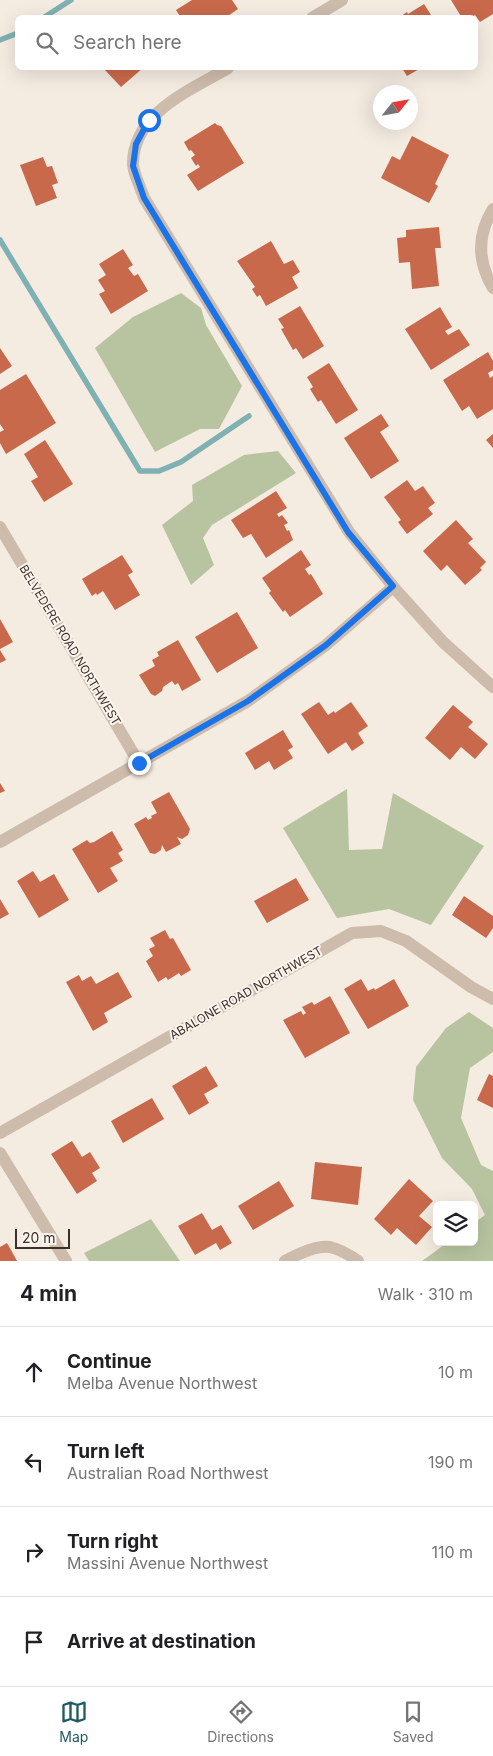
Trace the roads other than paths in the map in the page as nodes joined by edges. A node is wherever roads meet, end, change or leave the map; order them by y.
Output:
1 (342, 0) edge
2 (317, 15) edge
3 (225, 70) edge
4 (493, 209) edge
5 (493, 288) edge
6 (0, 527) edge
7 (5, 548) edge
8 (393, 586) junction
9 (493, 688) edge
10 (139, 763) junction
11 (0, 842) edge
12 (493, 999) edge
13 (0, 1133) edge
14 (0, 1153) edge
15 (66, 1261) edge
16 (286, 1261) edge
17 (358, 1261) edge

1 - 2 street
3 - 8 street
4 - 5 street
6 - 7 street, BELVEDERE ROAD NORTHWEST
7 - 10 street, BELVEDERE ROAD NORTHWEST
8 - 9 street
8 - 10 street
10 - 11 street
12 - 13 street, ABALONE ROAD NORTHWEST
14 - 15 street
16 - 17 street

